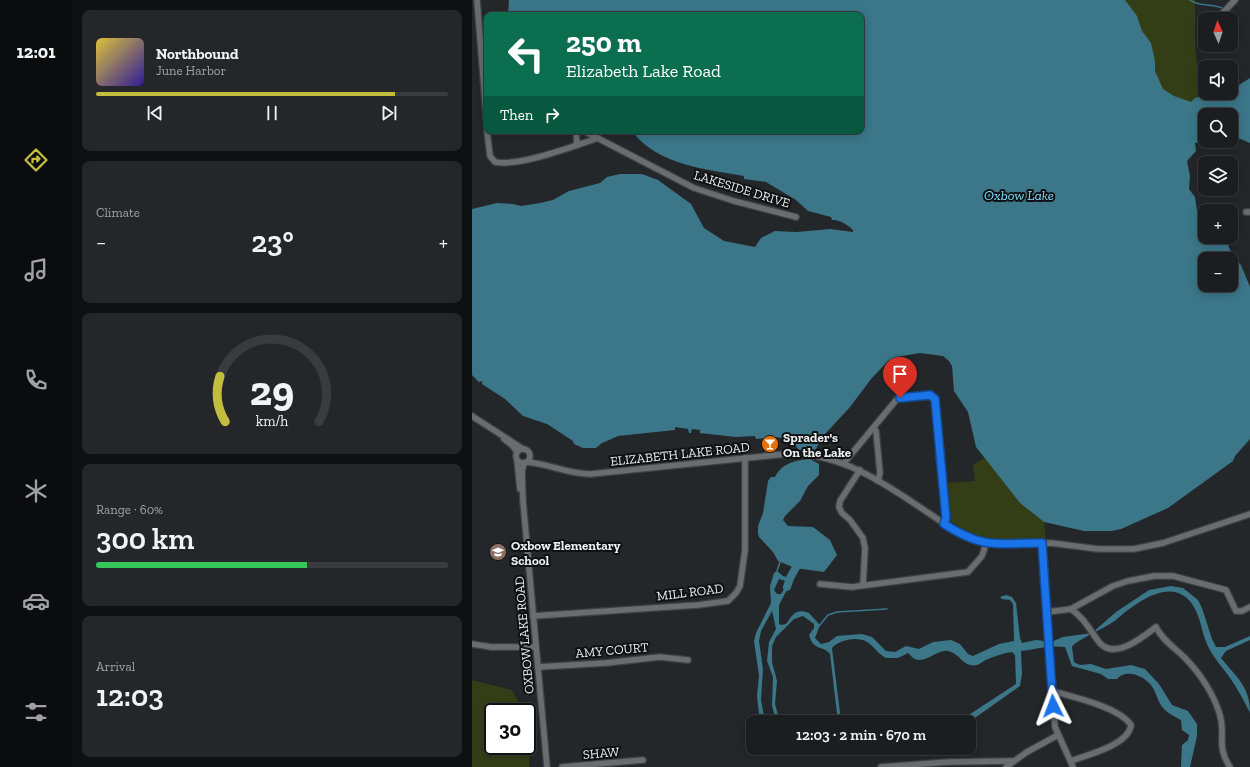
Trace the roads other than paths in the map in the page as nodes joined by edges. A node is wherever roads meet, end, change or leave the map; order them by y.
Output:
1 (477, 0) edge
2 (1235, 0) edge
3 (1225, 10) edge
4 (484, 66) edge
5 (487, 134) edge
6 (576, 134) edge
7 (590, 134) edge
8 (598, 138) junction
9 (577, 145) junction
10 (796, 217) dead end
11 (472, 416) edge
12 (488, 426) junction
13 (874, 428) junction
14 (523, 449) junction
15 (517, 452) junction
16 (530, 455) junction
17 (745, 458) junction
18 (517, 460) junction
19 (525, 463) junction
20 (535, 463) junction
21 (844, 463) junction
22 (860, 470) junction
23 (563, 471) junction
24 (522, 474) junction
25 (878, 481) junction
26 (523, 501) junction
27 (1250, 514) edge
28 (944, 524) junction
29 (1042, 543) junction
30 (986, 544) junction
31 (820, 584) dead end
32 (863, 585) junction
33 (1250, 607) edge
34 (1071, 609) junction
35 (1047, 612) junction
36 (533, 616) junction
37 (472, 644) edge
38 (536, 647) junction
39 (688, 660) dead end
40 (538, 668) junction
41 (1052, 691) junction
42 (1058, 735) junction
43 (643, 760) dead end
44 (1012, 761) junction
45 (1072, 764) edge
46 (918, 766) edge
47 (546, 767) edge
48 (562, 767) edge
49 (881, 767) edge
50 (1006, 767) edge
51 (1230, 767) edge

1 - 4 street
2 - 3 street
5 - 9 street
6 - 9 street
7 - 8 street, LAKESIDE DRIVE
8 - 9 street
8 - 10 street, LAKESIDE DRIVE
11 - 12 street
12 - 14 street
12 - 15 street
13 - 21 street
13 - 25 street
13 - 28 street
14 - 15 street
14 - 16 street
15 - 18 street
16 - 19 street
16 - 23 street, ELIZABETH LAKE ROAD
17 - 21 street, ELIZABETH LAKE ROAD
17 - 23 street, ELIZABETH LAKE ROAD
17 - 36 street, MILL ROAD
18 - 19 street
18 - 26 street, OXBOW LAKE ROAD
19 - 20 street, ELIZABETH LAKE ROAD
19 - 24 street, OXBOW LAKE ROAD
20 - 23 street, ELIZABETH LAKE ROAD
20 - 24 street
21 - 22 street, ELIZABETH LAKE ROAD
22 - 25 street, ELIZABETH LAKE ROAD
22 - 32 street
24 - 26 street, OXBOW LAKE ROAD
25 - 28 street, ELIZABETH LAKE ROAD
26 - 36 street, OXBOW LAKE ROAD
27 - 29 street, ELIZABETH LAKE ROAD
28 - 30 street, ELIZABETH LAKE ROAD
29 - 30 street, ELIZABETH LAKE ROAD
29 - 35 street
30 - 32 street
31 - 32 street
33 - 34 street
34 - 35 street
34 - 51 street
35 - 41 street
36 - 38 street, OXBOW LAKE ROAD
37 - 38 street
38 - 40 street, OXBOW LAKE ROAD
39 - 40 street, AMY COURT
40 - 47 street, OXBOW LAKE ROAD
41 - 42 street
41 - 45 street
42 - 44 street
42 - 45 street
43 - 48 street, SHAW
44 - 46 street
44 - 50 street
46 - 49 street

